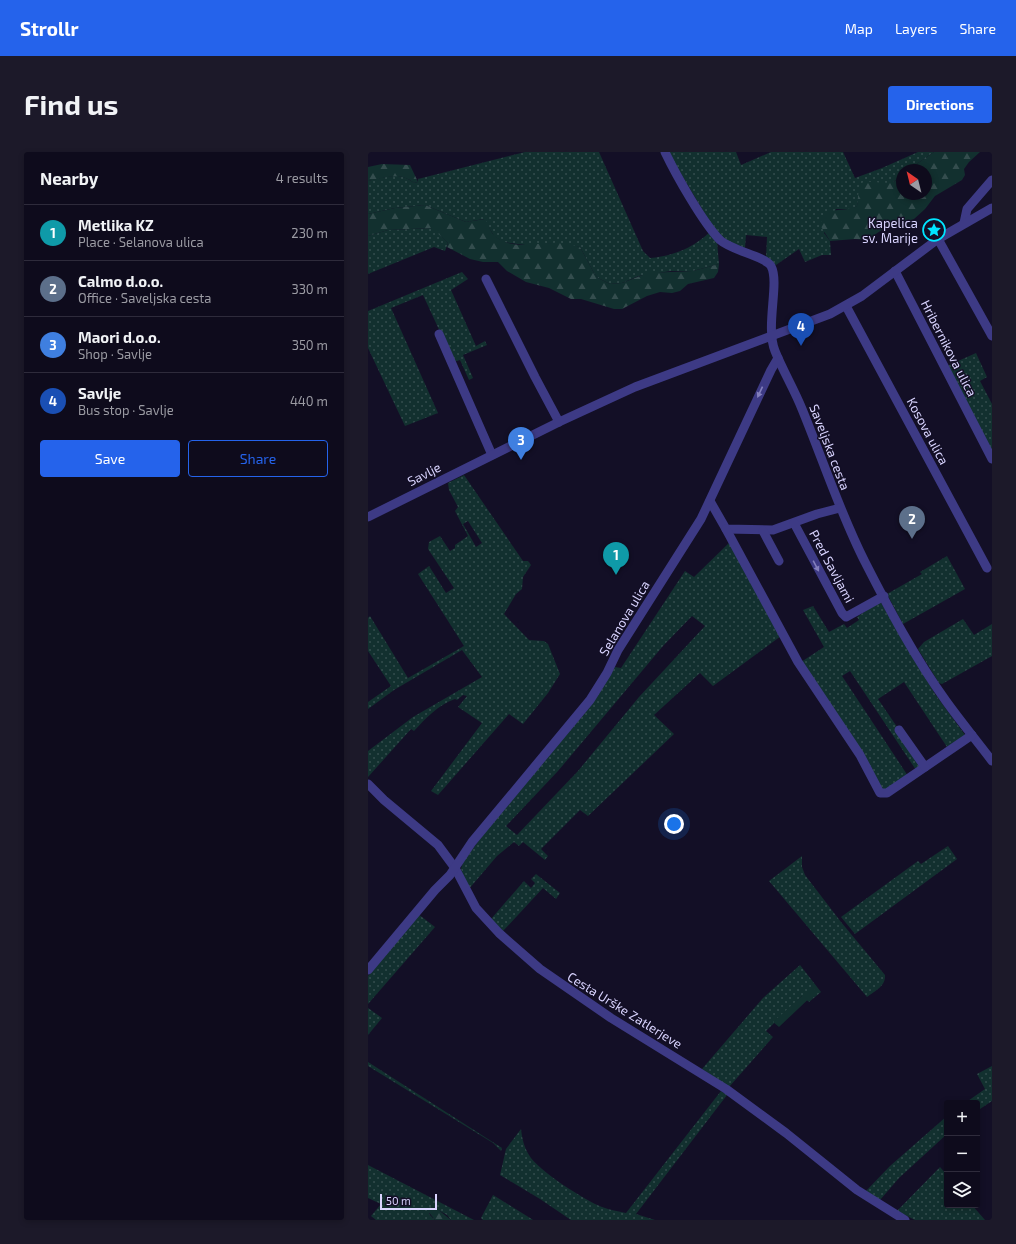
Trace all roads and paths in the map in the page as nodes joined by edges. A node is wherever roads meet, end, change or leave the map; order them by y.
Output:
1 (665, 152) edge
2 (992, 180) edge
3 (991, 210) edge
4 (964, 223) junction
5 (938, 238) junction
6 (894, 271) junction
7 (486, 278) dead end
8 (846, 306) junction
9 (439, 334) dead end
10 (992, 336) edge
11 (772, 337) junction
12 (778, 358) junction
13 (560, 422) junction
14 (492, 455) junction
15 (992, 459) edge
16 (710, 501) junction
17 (840, 508) junction
18 (368, 517) edge
19 (796, 527) junction
20 (726, 529) junction
21 (763, 530) junction
22 (779, 561) dead end
23 (987, 568) dead end
24 (884, 596) junction
25 (899, 730) dead end
26 (972, 735) junction
27 (992, 761) edge
28 (925, 767) junction
29 (368, 784) edge
30 (455, 868) junction
31 (368, 970) edge
32 (905, 1220) edge

1 - 11 street, Saveljska cesta
2 - 4 street
3 - 4 street, Savlje
4 - 5 street, Savlje
5 - 6 street, Savlje
5 - 10 street
6 - 8 street, Savlje
6 - 15 street, Hribernikova ulica
7 - 13 street
8 - 11 street, Savlje
8 - 23 street, Kosova ulica
9 - 14 street
11 - 12 street, Saveljska cesta
11 - 13 street, Savlje
12 -> 16 street, Selanova ulica
12 - 17 street, Saveljska cesta
13 - 14 street, Savlje
14 - 18 street, Savlje
16 - 20 street
16 - 30 street, Selanova ulica
17 - 19 street, Pred Savljami
17 - 24 street, Saveljska cesta
19 - 21 street
19 -> 24 street, Pred Savljami
20 - 21 street
20 - 28 street
21 - 22 street
24 - 26 street, Saveljska cesta
25 - 28 street
26 - 27 street, Saveljska cesta
26 - 28 street
29 - 30 street, Cesta Urške Zatlerjeve
30 - 31 street, Selanova ulica
30 - 32 street, Cesta Urške Zatlerjeve

